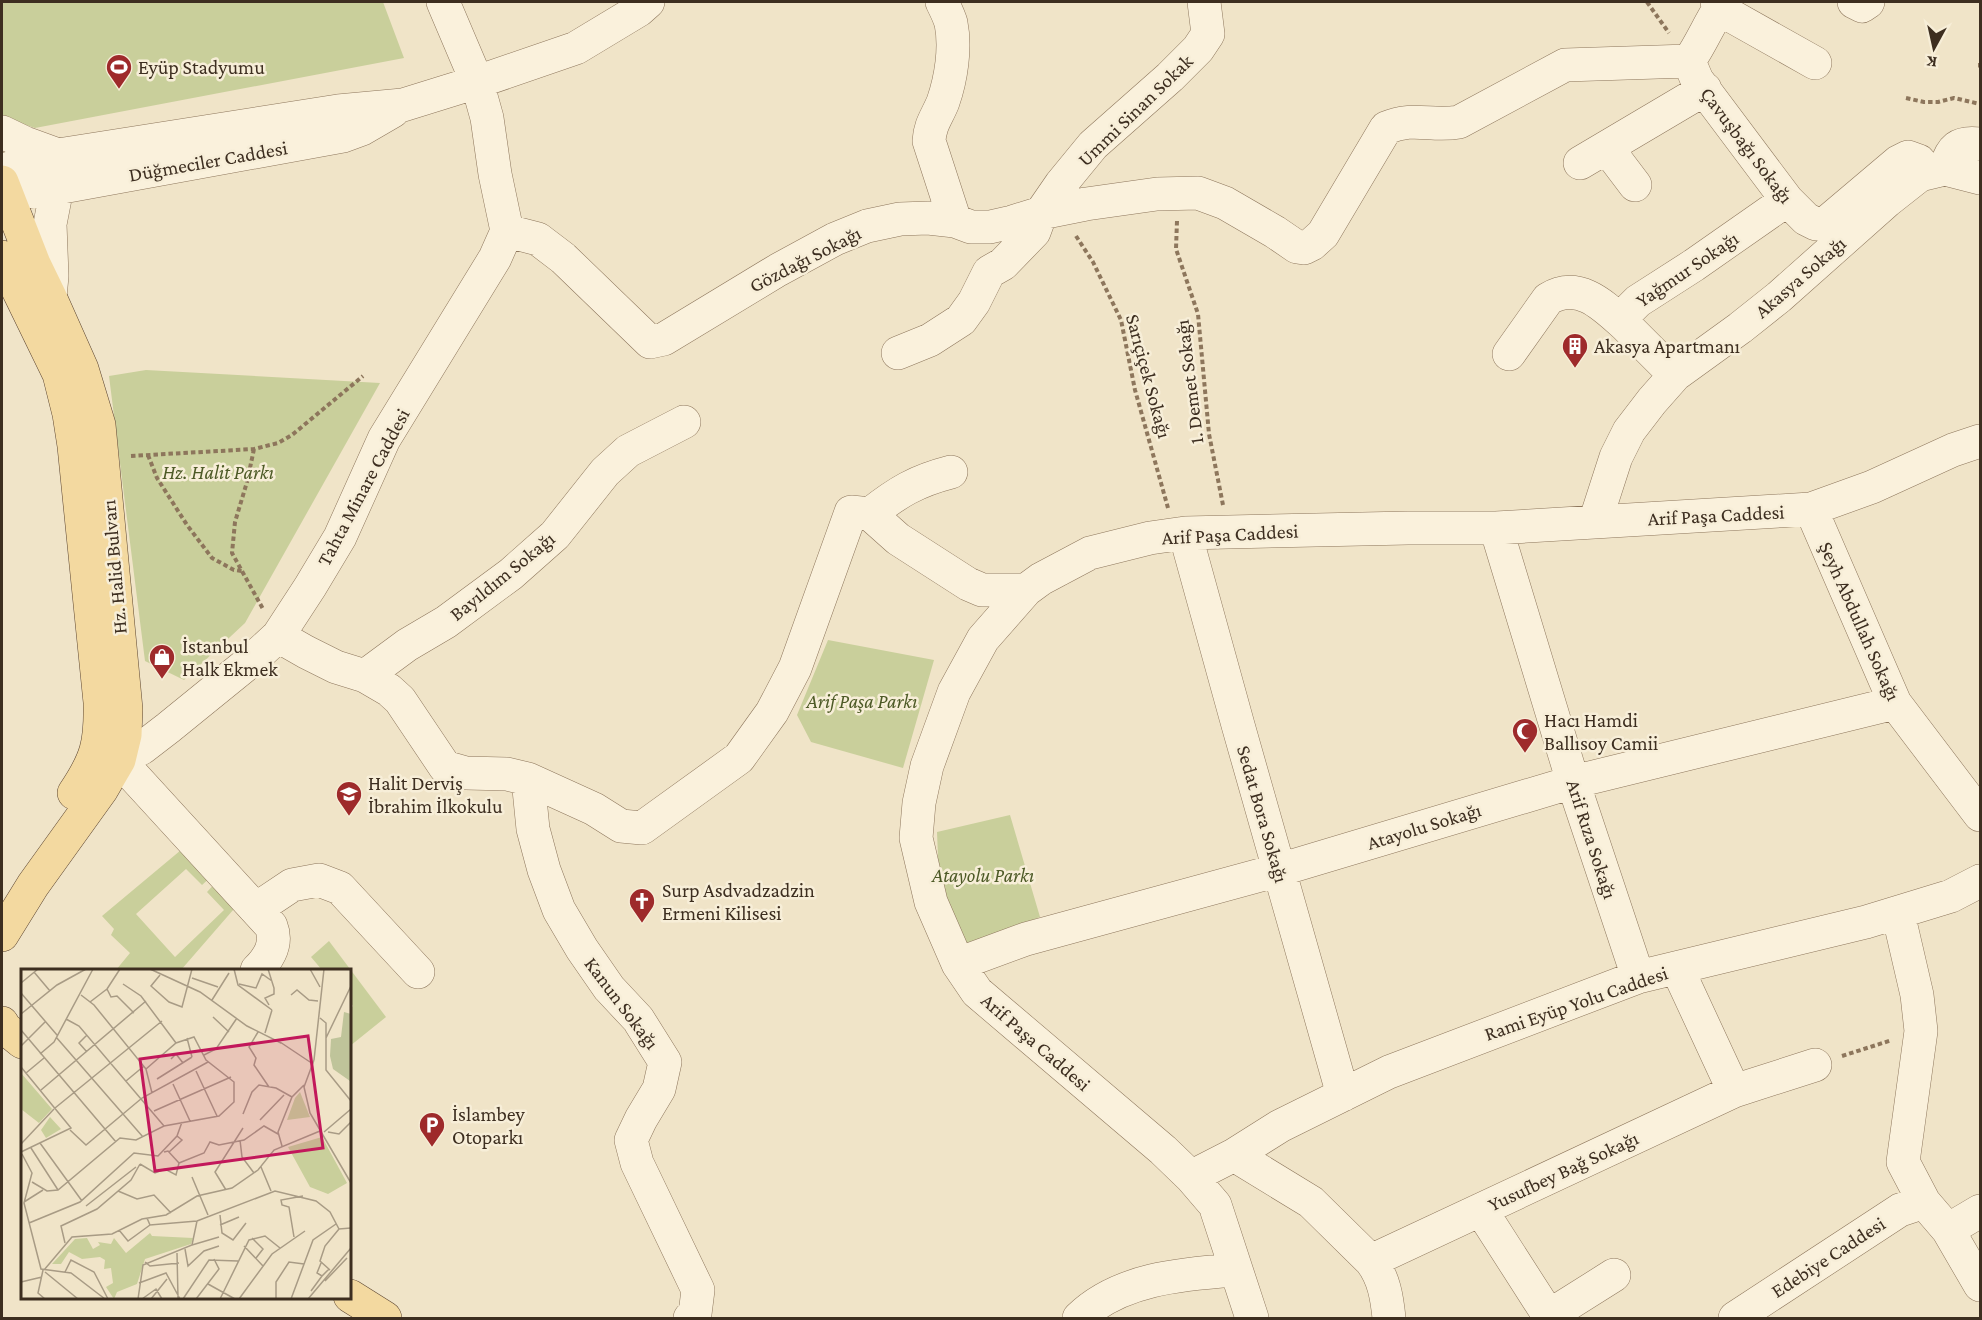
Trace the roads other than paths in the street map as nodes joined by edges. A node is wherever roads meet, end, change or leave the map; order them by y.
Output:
1 (443, 2) edge
2 (648, 2) edge
3 (942, 2) edge
4 (1204, 2) edge
5 (1854, 2) edge
6 (1868, 2) edge
7 (1718, 5) edge
8 (1689, 61) junction
9 (1815, 63) dead end
10 (477, 82) junction
11 (1705, 89) junction
12 (403, 105) junction
13 (2, 132) edge
14 (1980, 144) edge
15 (58, 155) junction
16 (1936, 171) junction
17 (1980, 178) edge
18 (3, 185) edge
19 (1635, 185) dead end
20 (57, 188) junction
21 (1787, 200) junction
22 (1041, 213) junction
23 (955, 221) junction
24 (507, 231) junction
25 (2, 257) edge
26 (50, 297) junction
27 (1626, 326) junction
28 (898, 353) dead end
29 (1509, 354) dead end
30 (1675, 375) junction
31 (684, 422) dead end
32 (1980, 441) edge
33 (951, 472) dead end
34 (1810, 509) junction
35 (870, 514) junction
36 (1595, 522) junction
37 (1496, 528) junction
38 (1180, 534) junction
39 (1026, 590) junction
40 (278, 636) junction
41 (365, 676) junction
42 (1895, 703) junction
43 (109, 754) junction
44 (528, 780) junction
45 (1573, 782) junction
46 (1980, 815) edge
47 (1279, 870) junction
48 (1980, 881) edge
49 (2, 895) edge
50 (256, 909) junction
51 (1898, 913) junction
52 (2, 934) edge
53 (958, 964) junction
54 (1677, 968) junction
55 (258, 969) edge
56 (418, 972) dead end
57 (1638, 977) junction
58 (2, 1023) edge
59 (21, 1041) edge
60 (2, 1052) edge
61 (1815, 1065) road end
62 (21, 1066) edge
63 (1734, 1091) junction
64 (1343, 1095) junction
65 (1234, 1155) junction
66 (1191, 1177) junction
67 (1923, 1202) junction
68 (1481, 1210) junction
69 (1980, 1211) edge
70 (1948, 1230) junction
71 (1371, 1261) junction
72 (1235, 1270) junction
73 (1614, 1275) dead end
74 (1980, 1286) edge
75 (351, 1297) edge
76 (339, 1299) edge
77 (362, 1318) edge
78 (385, 1318) edge
79 (690, 1318) edge
80 (1078, 1318) edge
81 (1252, 1318) edge
82 (1389, 1318) edge
83 (1735, 1318) edge

1 - 10 street
2 - 10 street, Düğmeciler Caddesi
3 - 23 street
4 - 22 street, Ummi Sinan Sokak
5 - 6 street
7 - 8 street
7 - 9 street
8 - 11 street, Çavuşbağı Sokağı
8 - 22 street, Gözdağı Sokağı
10 - 12 street, Düğmeciler Caddesi
10 - 24 street
11 - 19 street
11 - 21 street, Çavuşbağı Sokağı
12 - 15 street, Düğmeciler Caddesi
12 - 20 street, Düğmeciler Caddesi
13 - 15 street
14 - 16 street
15 - 18 street, Düğmeciler Caddesi
16 - 17 street
16 - 21 street, Çavuşbağı Sokağı
16 - 30 street, Akasya Sokağı
18 - 20 street, Düğmeciler Caddesi
18 - 26 main road, Hz. Halid Bulvarı
20 - 26 street
21 - 27 street, Yağmur Sokağı
22 - 23 street, Gözdağı Sokağı
22 - 28 street, Ummi Sinan Sokak
23 - 24 street, Gözdağı Sokağı
24 - 40 street, Tahta Minare Caddesi
25 - 43 main road, Hz. Halid Bulvarı
26 - 43 main road, Hz. Halid Bulvarı
27 - 29 street
27 - 30 street, Yağmur Sokağı
30 - 36 street, Akasya Sokağı
31 - 41 street, Bayıldım Sokağı
32 - 34 street, Arif Paşa Caddesi
33 - 35 street
34 - 36 street, Arif Paşa Caddesi
34 - 42 street, Şeyh Abdullah Sokağı
35 - 39 street
35 - 44 street
36 - 37 street, Arif Paşa Caddesi
37 - 38 street, Arif Paşa Caddesi
37 - 45 street, Arif Rıza Sokağı
38 - 39 street, Arif Paşa Caddesi
38 - 47 street, Sedat Bora Sokağı
39 - 53 street, Arif Paşa Caddesi
40 - 41 street
40 - 43 street, Tahta Minare Caddesi
41 - 44 street
42 - 45 street, Atayolu Sokağı
42 - 46 street, Şeyh Abdullah Sokağı
43 - 49 main road, Hz. Halid Bulvarı
43 - 50 street
43 - 52 main road, Hz. Halid Bulvarı
44 - 79 street, Kanun Sokağı
45 - 47 street, Atayolu Sokağı
45 - 57 street, Arif Rıza Sokağı
47 - 53 street, Atayolu Sokağı
47 - 64 street, Sedat Bora Sokağı
48 - 51 street, Rami Eyüp Yolu Caddesi
50 - 55 street
50 - 56 street
51 - 54 street, Rami Eyüp Yolu Caddesi
51 - 67 street
53 - 66 street, Arif Paşa Caddesi
54 - 57 street, Rami Eyüp Yolu Caddesi
54 - 63 street
57 - 64 street, Rami Eyüp Yolu Caddesi
58 - 59 main road
60 - 62 main road
61 - 63 street, Yusufbey Bağ Sokağı
63 - 68 street, Yusufbey Bağ Sokağı
64 - 65 street, Rami Eyüp Yolu Caddesi
65 - 66 street, Rami Eyüp Yolu Caddesi
65 - 71 street
66 - 72 street
67 - 70 street
67 - 83 street, Edebiye Caddesi
68 - 71 street, Yusufbey Bağ Sokağı
68 - 73 street
69 - 70 street
70 - 74 street
71 - 82 street
72 - 80 street
72 - 81 street
75 - 78 main road
76 - 77 main road

